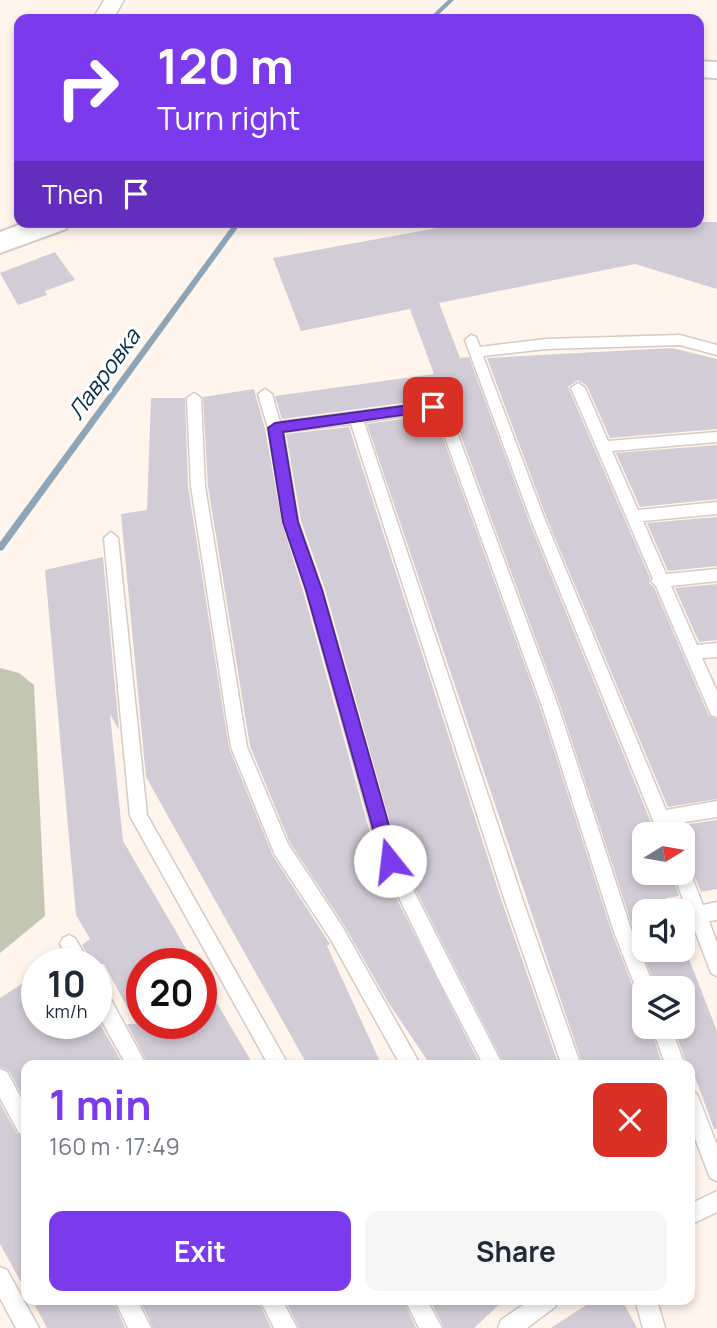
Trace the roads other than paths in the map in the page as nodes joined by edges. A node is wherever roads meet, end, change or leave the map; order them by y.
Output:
1 (40, 228) edge
2 (0, 243) edge
3 (717, 350) edge
4 (578, 388) dead end
5 (265, 394) dead end
6 (194, 398) dead end
7 (356, 418) junction
8 (275, 428) junction
9 (717, 437) edge
10 (602, 447) junction
11 (717, 508) edge
12 (633, 516) junction
13 (111, 538) dead end
14 (717, 575) edge
15 (659, 581) junction
16 (717, 650) edge
17 (692, 652) junction
18 (717, 710) edge
19 (717, 808) edge
20 (663, 822) edge
21 (679, 822) edge
22 (687, 886) edge
23 (717, 911) edge
24 (698, 915) junction
25 (69, 944) dead end
26 (71, 948) edge
27 (717, 967) edge
28 (641, 976) edge
29 (112, 1020) edge
30 (666, 1039) edge
31 (135, 1060) edge
32 (277, 1060) edge
33 (408, 1060) edge
34 (491, 1060) edge
35 (570, 1060) edge
36 (674, 1060) edge
37 (0, 1079) edge
38 (695, 1114) edge
39 (21, 1116) edge
40 (717, 1171) edge
41 (717, 1201) edge
42 (695, 1212) edge
43 (0, 1277) edge
44 (128, 1305) edge
45 (274, 1305) edge
46 (418, 1305) edge
47 (541, 1305) edge
48 (647, 1305) edge
49 (27, 1328) edge
50 (140, 1328) edge
51 (286, 1328) edge
52 (431, 1328) edge
53 (509, 1328) edge
54 (654, 1328) edge

1 - 2 highway
3 - 20 lane
4 - 10 lane
5 - 8 lane
6 - 33 lane
7 - 8 lane
7 - 28 lane
7 - 35 lane
8 - 34 lane
9 - 10 lane
10 - 12 lane
11 - 12 lane
12 - 15 lane
13 - 32 lane
14 - 15 lane
15 - 17 lane
16 - 17 lane
17 - 18 lane
19 - 21 lane
22 - 24 lane
23 - 24 lane
24 - 27 lane
25 - 26 lane
29 - 31 lane
30 - 36 lane
37 - 39 lane
38 - 40 lane
41 - 42 lane
43 - 49 lane
44 - 50 lane
45 - 51 lane
46 - 52 lane
47 - 53 lane
48 - 54 lane

